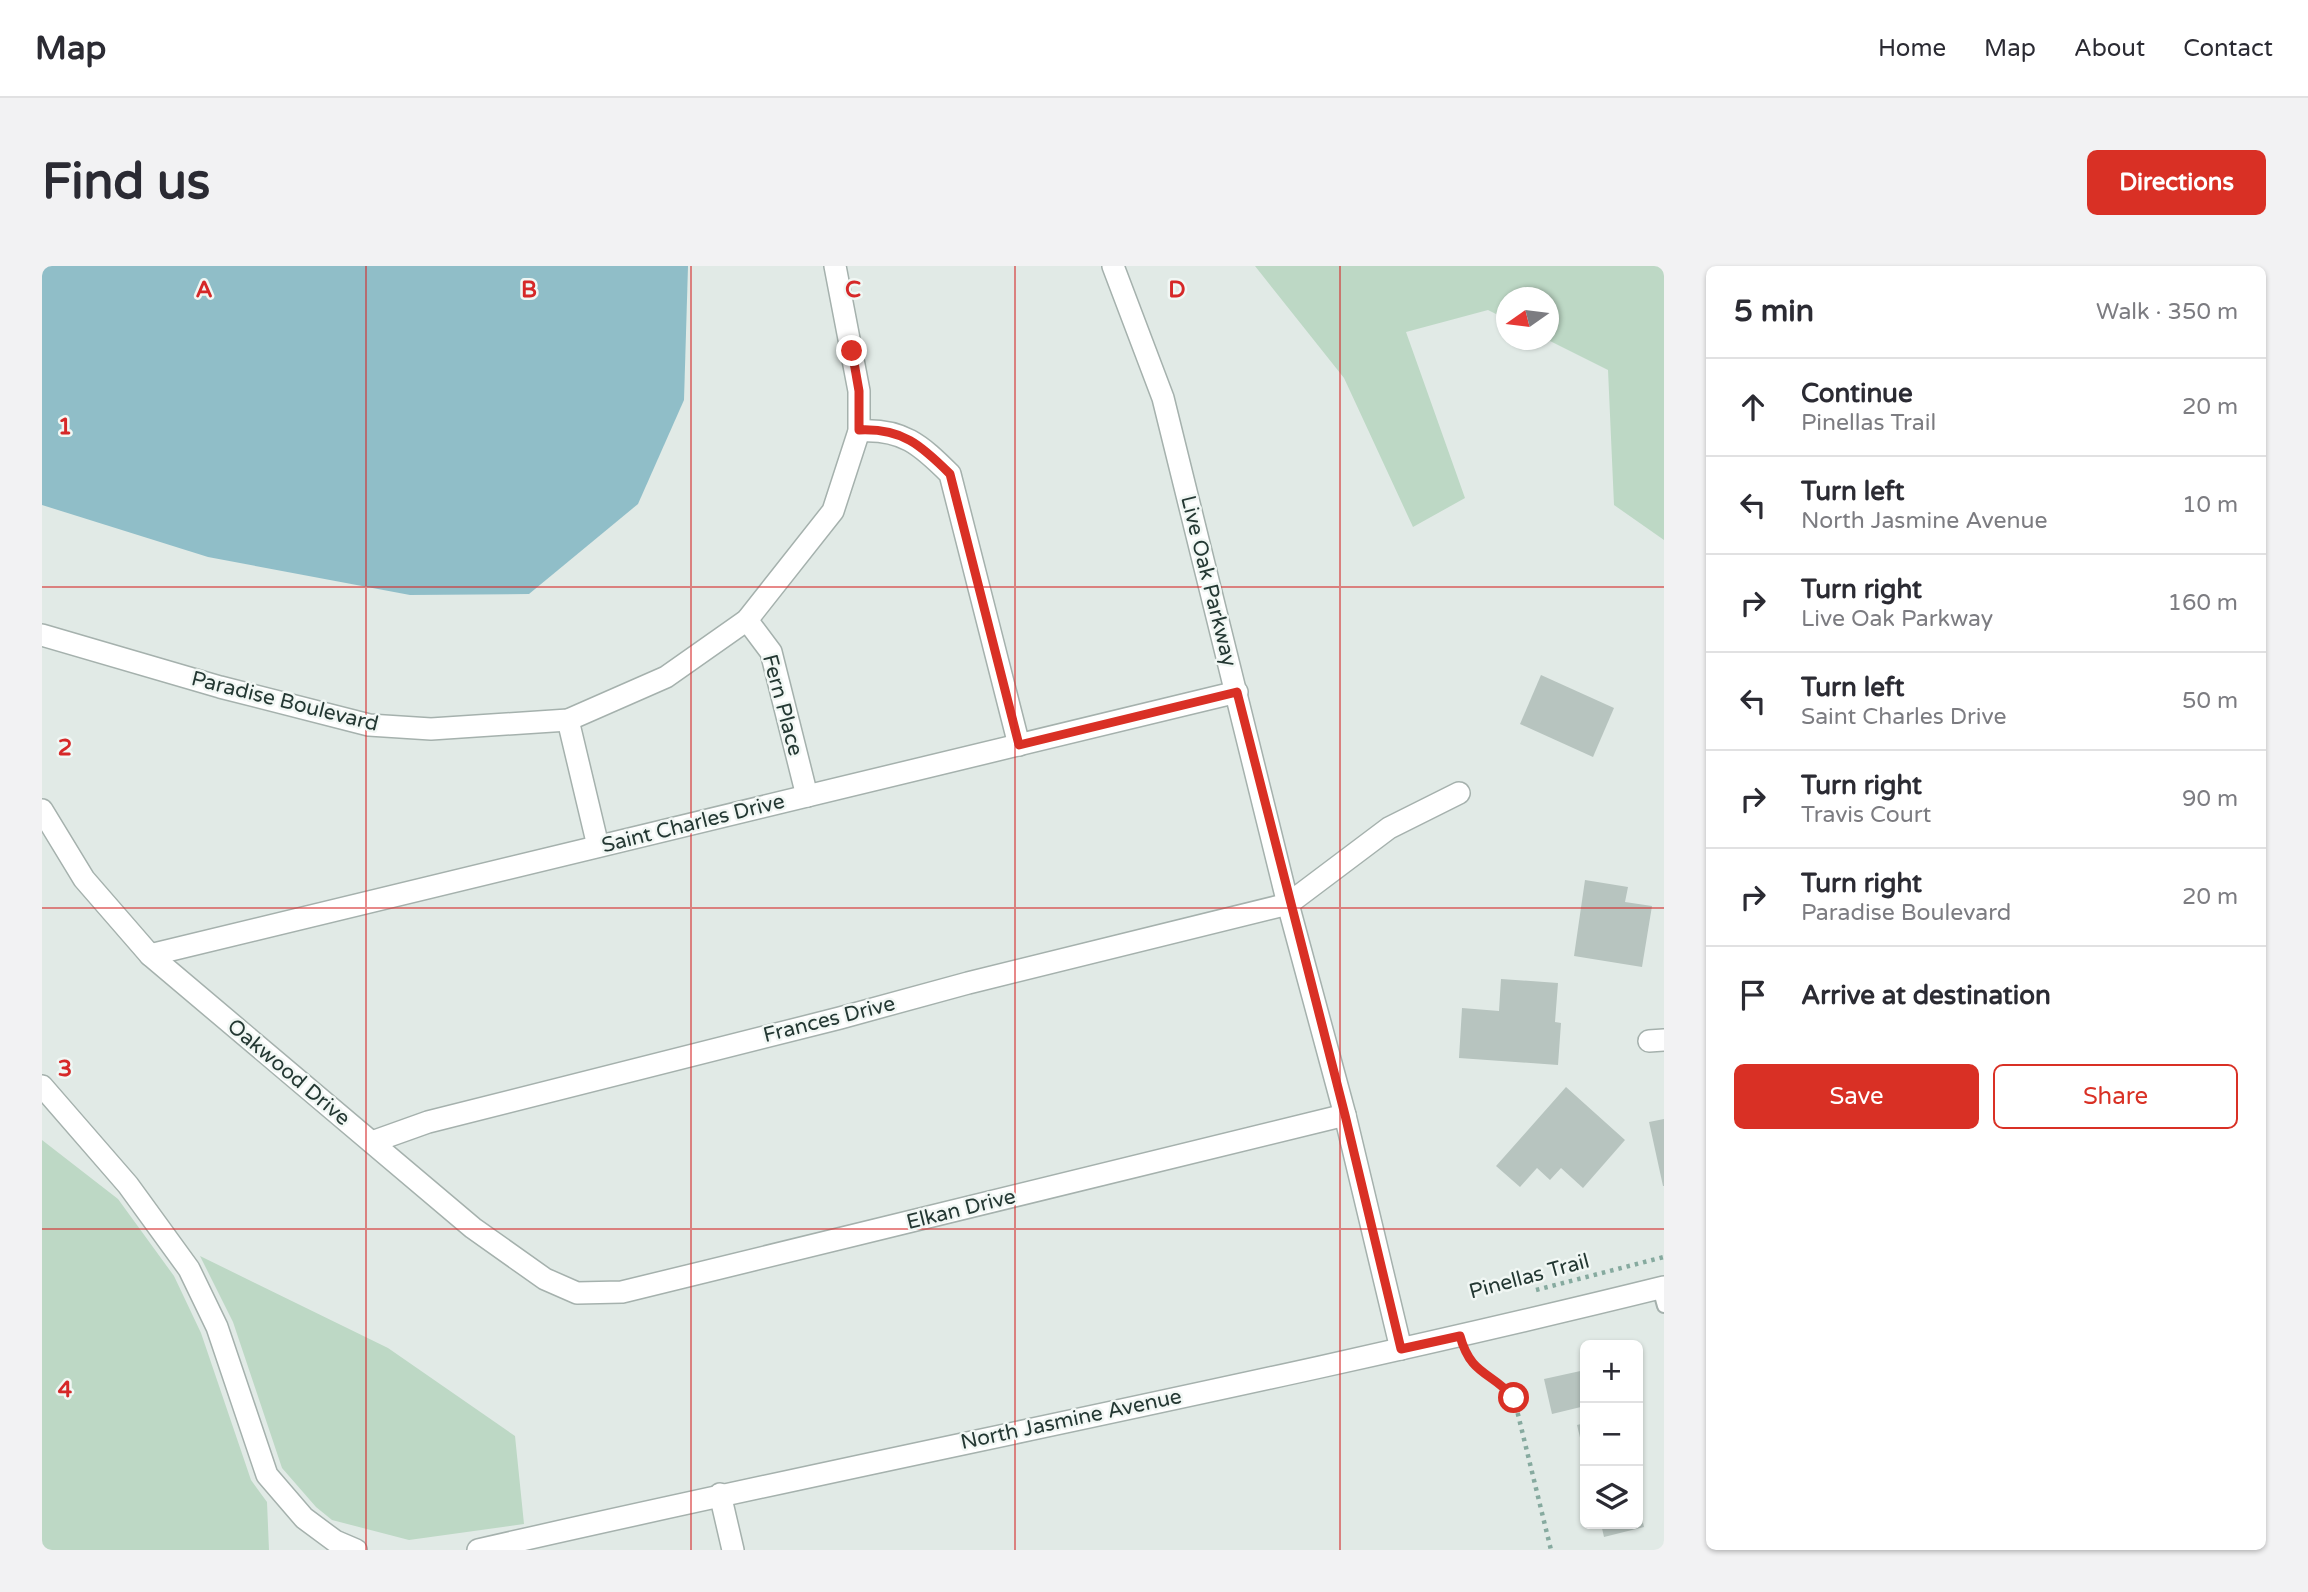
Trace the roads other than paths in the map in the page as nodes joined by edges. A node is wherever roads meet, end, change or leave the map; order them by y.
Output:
1 (835, 266) edge
2 (1113, 266) edge
3 (859, 430) junction
4 (747, 620) junction
5 (42, 635) edge
6 (1237, 692) junction
7 (568, 720) junction
8 (1019, 745) junction
9 (1460, 793) dead end
10 (807, 796) junction
11 (42, 810) edge
12 (598, 846) junction
13 (1289, 904) junction
14 (150, 955) junction
15 (42, 1086) edge
16 (1345, 1115) junction
17 (372, 1142) junction
18 (577, 1293) joint
19 (1662, 1293) edge
20 (1401, 1349) junction
21 (720, 1494) junction
22 (356, 1550) edge
23 (478, 1550) edge
24 (733, 1550) edge

1 - 3 street, Paradise Boulevard
2 - 6 street, Live Oak Parkway
3 - 4 street, Paradise Boulevard
3 - 8 street
4 - 7 street, Paradise Boulevard
4 - 10 street, Fern Place
5 - 7 street, Paradise Boulevard
6 - 8 street, Saint Charles Drive
6 - 13 street, Live Oak Parkway
7 - 12 street
8 - 10 street, Saint Charles Drive
9 - 13 street
10 - 12 street, Saint Charles Drive
11 - 14 street, Oakwood Drive
12 - 14 street, Saint Charles Drive
13 - 16 street, Live Oak Parkway
13 - 17 street, Frances Drive
14 - 17 street, Oakwood Drive
15 - 22 street
16 - 18 street, Elkan Drive
16 - 20 street, Live Oak Parkway
17 - 18 street, Oakwood Drive
19 - 20 street, North Jasmine Avenue
20 - 21 street, North Jasmine Avenue
21 - 23 street, North Jasmine Avenue
21 - 24 street

